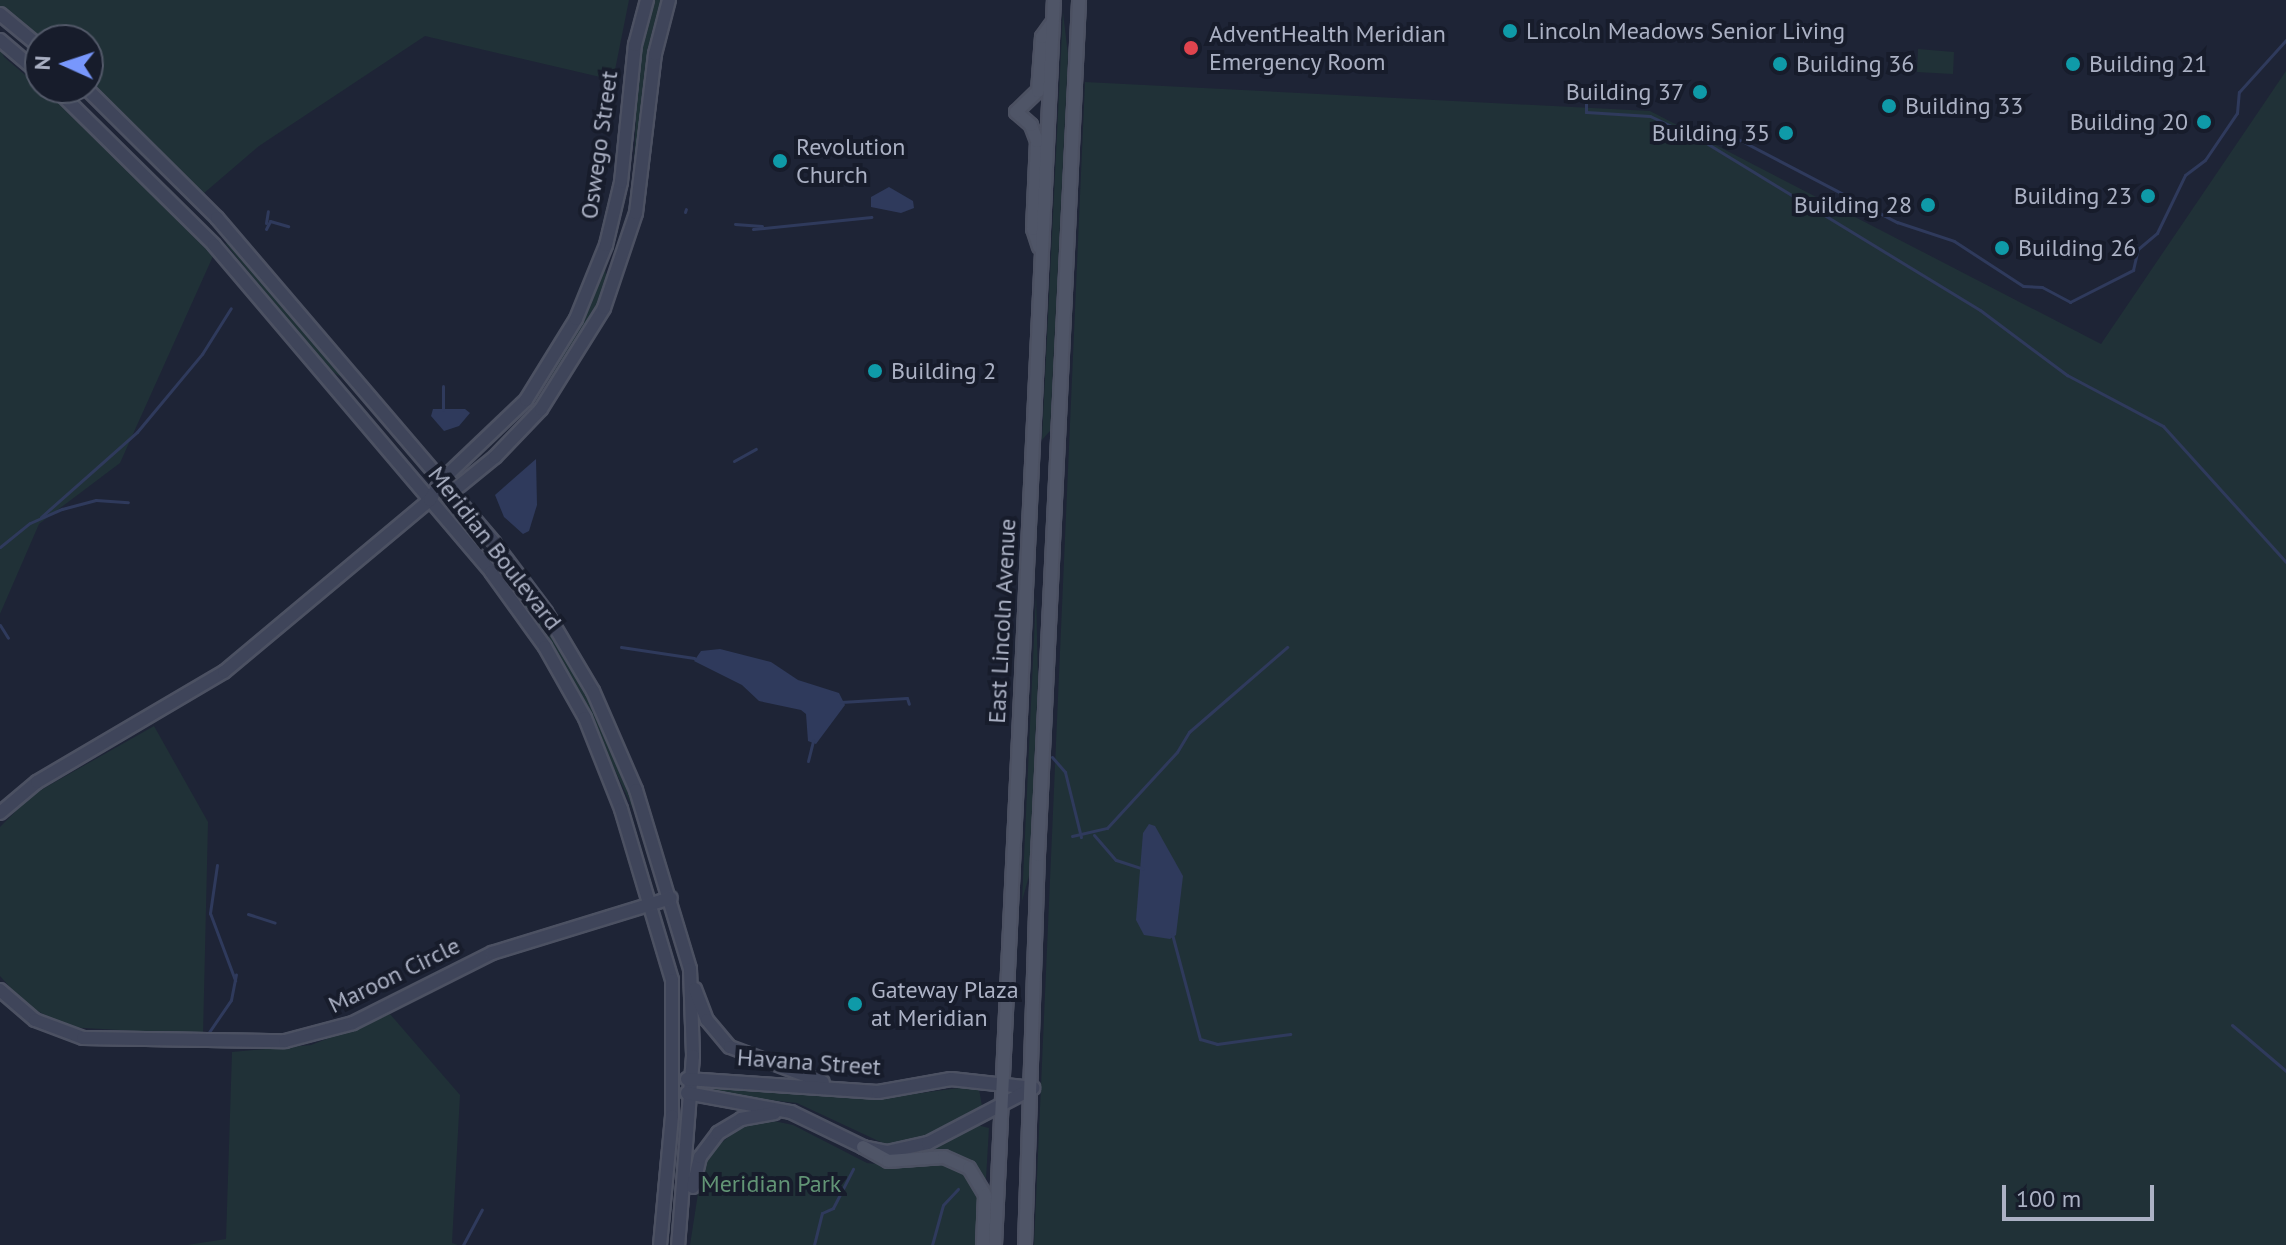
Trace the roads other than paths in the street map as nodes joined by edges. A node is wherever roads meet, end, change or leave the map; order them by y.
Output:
1 (647, 0) edge
2 (669, 0) edge
3 (1054, 0) edge
4 (1079, 0) edge
5 (0, 14) edge
6 (1053, 22) junction
7 (24, 34) edge
8 (0, 40) edge
9 (24, 60) edge
10 (71, 104) edge
11 (102, 104) edge
12 (1042, 255) junction
13 (441, 481) junction
14 (452, 495) junction
15 (430, 500) junction
16 (0, 813) edge
17 (671, 898) junction
18 (652, 905) junction
19 (690, 969) junction
20 (0, 990) edge
21 (692, 1076) junction
22 (1002, 1083) junction
23 (674, 1085) junction
24 (830, 1085) junction
25 (1033, 1088) junction
26 (691, 1095) junction
27 (1001, 1103) junction
28 (791, 1112) junction
29 (863, 1147) junction
30 (660, 1245) edge
31 (680, 1245) edge
32 (983, 1245) edge
33 (995, 1245) edge
34 (1025, 1245) edge

1 - 13 main road, Oswego Street
2 - 14 main road, Oswego Street
3 - 6 main road, East Lincoln Avenue
4 - 25 main road, East Lincoln Avenue
5 - 7 main road
6 - 12 main road, East Lincoln Avenue
6 - 12 main road
8 - 9 main road
10 - 15 main road, Meridian Boulevard
11 - 13 main road, Meridian Boulevard
12 - 22 main road, East Lincoln Avenue
13 - 14 main road, Meridian Boulevard
13 - 15 main road, Oswego Street
14 - 15 main road
14 - 17 main road, Meridian Boulevard
15 - 16 main road
15 - 18 main road, Meridian Boulevard
17 - 18 main road, Maroon Circle
17 - 19 main road, Meridian Boulevard
18 - 20 main road, Maroon Circle
18 - 23 main road, Meridian Boulevard
19 - 21 main road, Meridian Boulevard
19 - 24 main road
21 - 23 main road
21 - 24 main road, Havana Street
21 - 26 main road, Meridian Boulevard
22 - 24 main road, Havana Street
22 - 25 main road, Havana Street
22 - 27 main road, East Lincoln Avenue
23 - 26 main road, Havana Street
23 - 30 main road, Meridian Boulevard
25 - 27 main road, Havana Street
25 - 34 main road, East Lincoln Avenue
26 - 28 main road, Havana Street
26 - 31 main road, Meridian Boulevard
27 - 29 main road, Havana Street
27 - 33 main road, East Lincoln Avenue
28 - 29 main road, Havana Street
28 - 31 main road
29 - 32 main road

